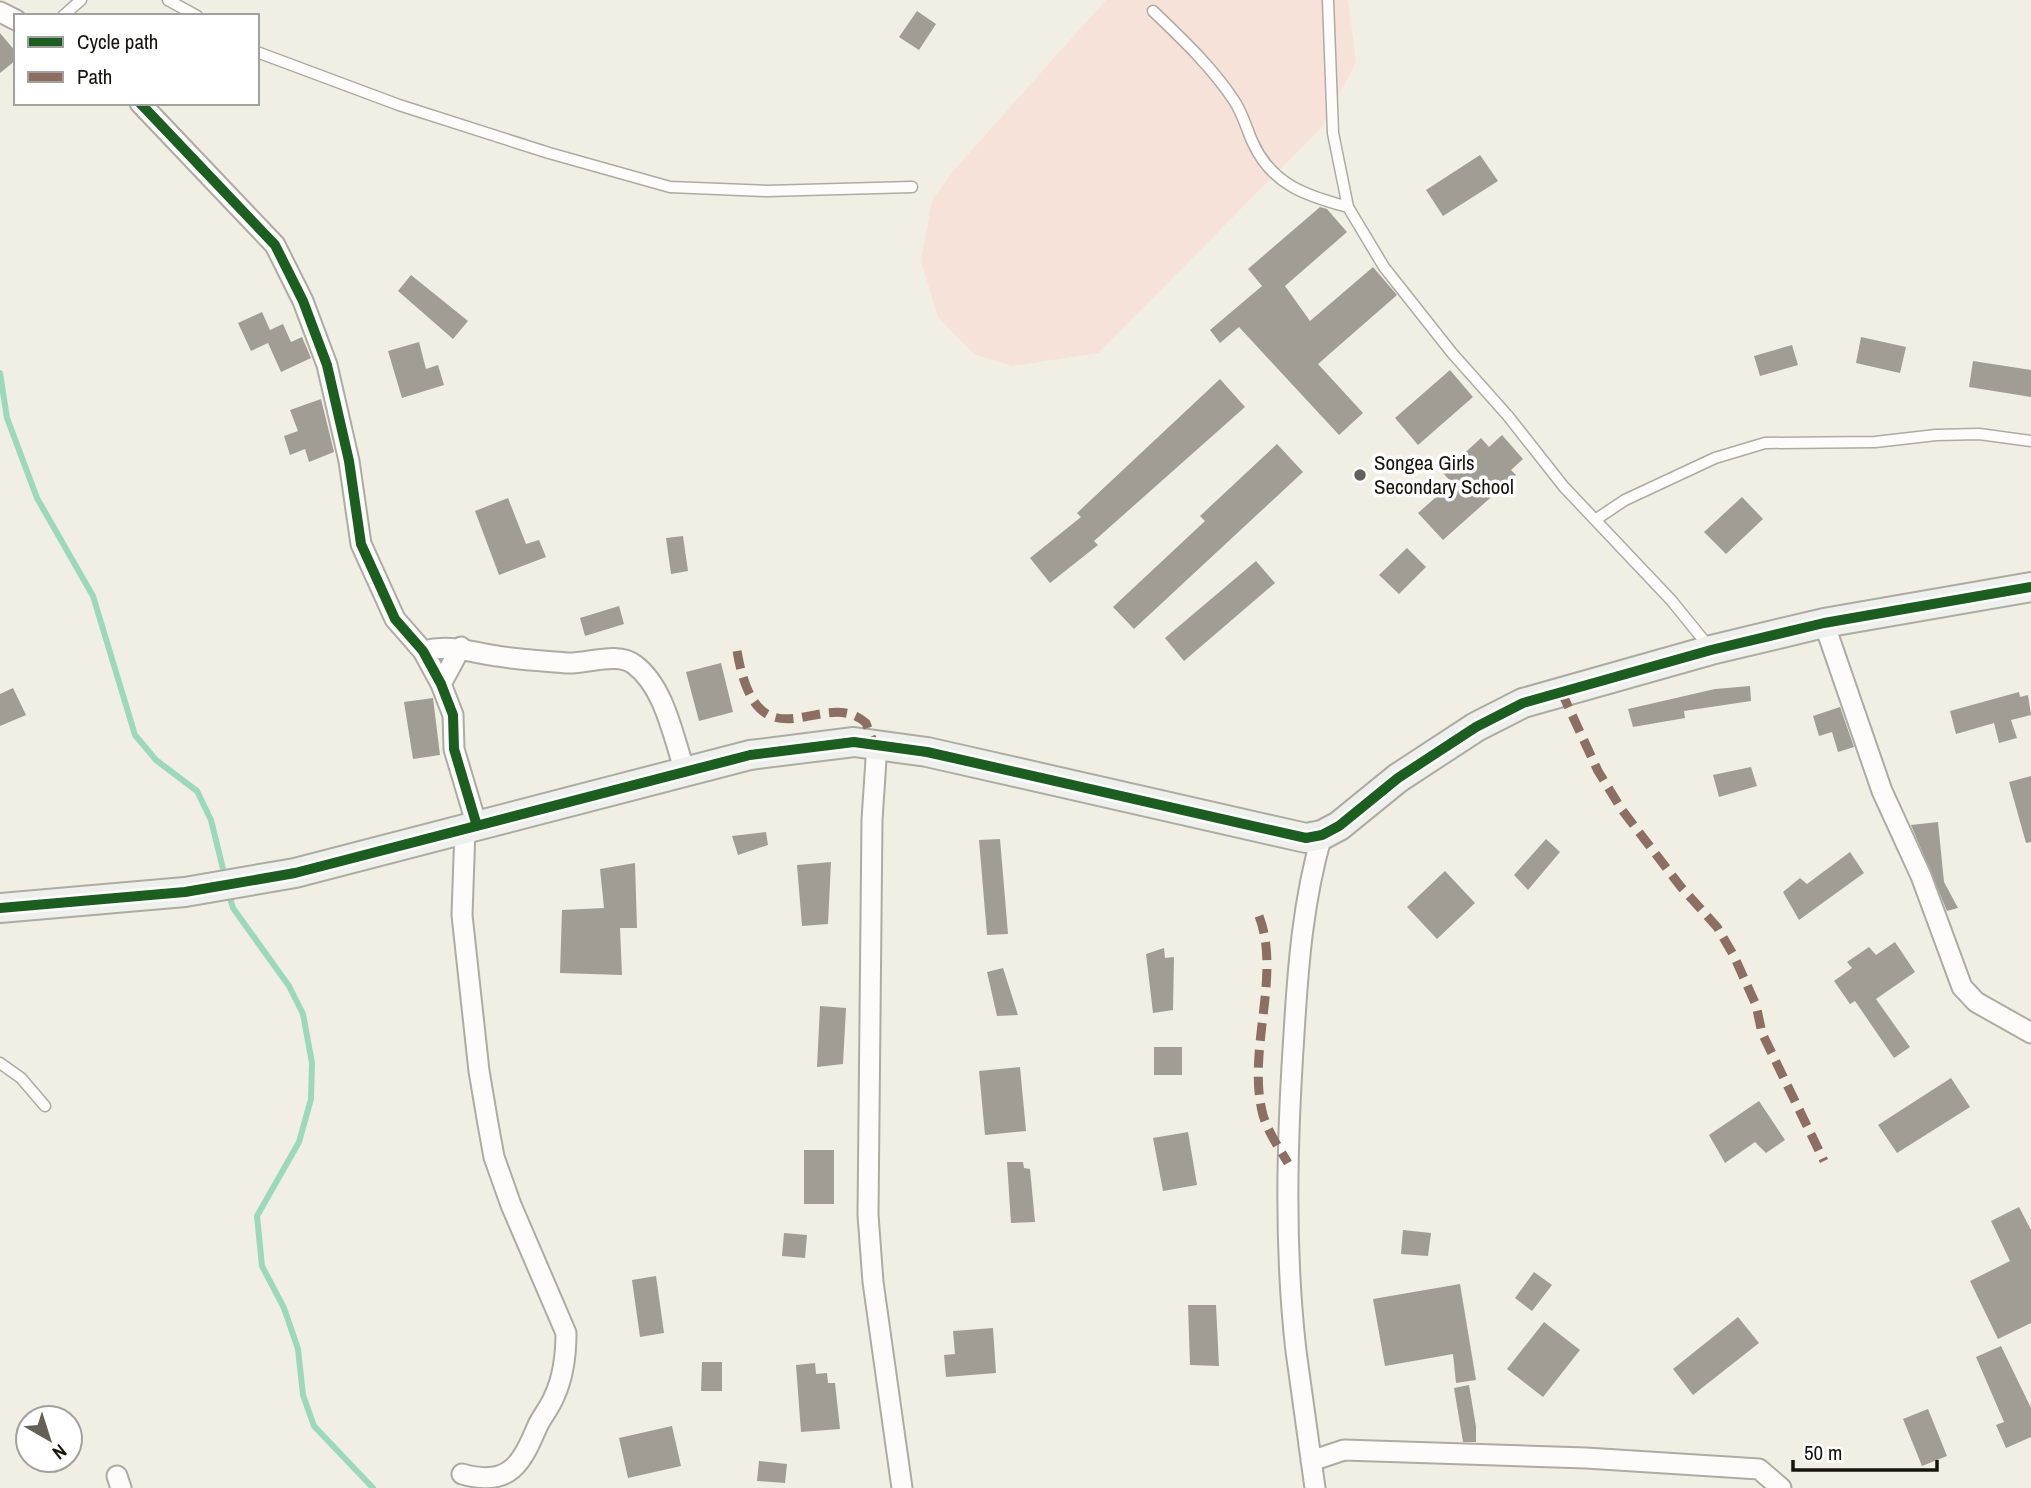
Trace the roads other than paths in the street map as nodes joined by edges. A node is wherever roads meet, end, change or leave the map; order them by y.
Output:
1 (81, 0) edge
2 (169, 0) edge
3 (1328, 0) edge
4 (1153, 11) dead end
5 (66, 14) edge
6 (194, 14) edge
7 (259, 53) edge
8 (142, 105) edge
9 (912, 187) dead end
10 (1348, 207) junction
11 (2031, 441) edge
12 (1595, 520) junction
13 (2031, 587) edge
14 (1824, 623) junction
15 (461, 647) junction
16 (1711, 650) junction
17 (423, 651) junction
18 (441, 684) junction
19 (877, 744) junction
20 (685, 771) junction
21 (471, 827) junction
22 (1322, 835) junction
23 (0, 908) edge
24 (2031, 1033) edge
25 (0, 1063) edge
26 (45, 1106) dead end
27 (1311, 1461) junction
28 (462, 1474) dead end
29 (901, 1488) edge
30 (1315, 1488) edge
31 (1781, 1488) edge

1 - 5 lane
2 - 6 lane
3 - 10 lane
4 - 10 lane
7 - 9 lane
8 - 17 street
10 - 12 lane
11 - 12 lane
12 - 16 lane
13 - 14 street
14 - 16 street
14 - 24 street
15 - 17 street
15 - 18 street
15 - 20 street
16 - 22 street
17 - 18 street
18 - 21 street
19 - 20 street
19 - 22 street
19 - 29 street
20 - 21 street
21 - 23 street
21 - 28 street
22 - 27 street
25 - 26 lane
27 - 30 street
27 - 31 street

